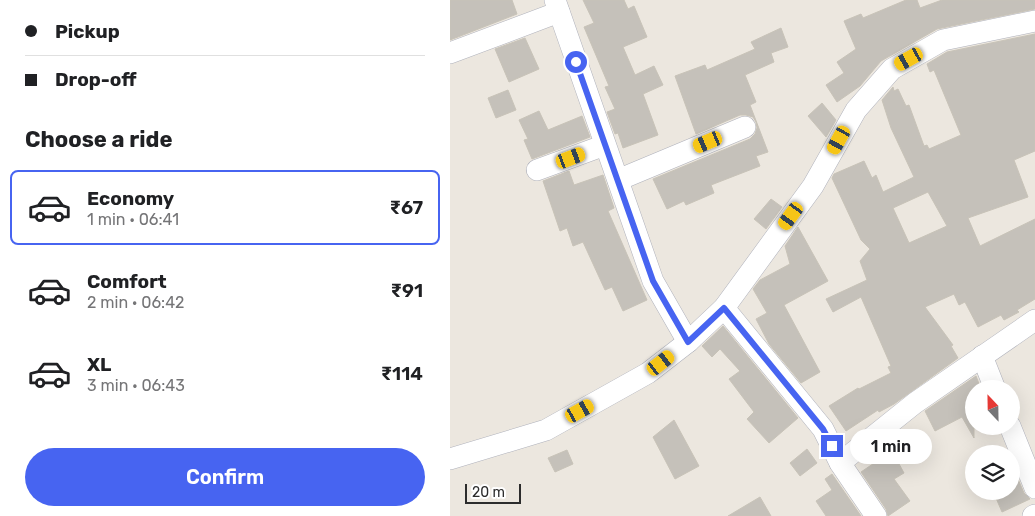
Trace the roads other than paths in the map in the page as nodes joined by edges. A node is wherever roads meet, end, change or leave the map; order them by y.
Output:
1 (557, 6) edge
2 (1035, 21) edge
3 (450, 53) edge
4 (745, 127) dead end
5 (605, 145) junction
6 (537, 170) dead end
7 (618, 180) junction
8 (724, 308) junction
9 (1035, 320) edge
10 (688, 342) junction
11 (982, 356) junction
12 (991, 380) edge
13 (1014, 435) edge
14 (450, 459) edge
15 (840, 463) junction
16 (1035, 488) edge
17 (876, 516) edge

1 - 3 street
1 - 5 street
2 - 8 street
4 - 7 street
5 - 6 street
5 - 7 street
7 - 10 street
8 - 10 street
8 - 15 street
9 - 11 street
10 - 14 street
11 - 12 street
11 - 15 street
13 - 16 street
15 - 17 street

